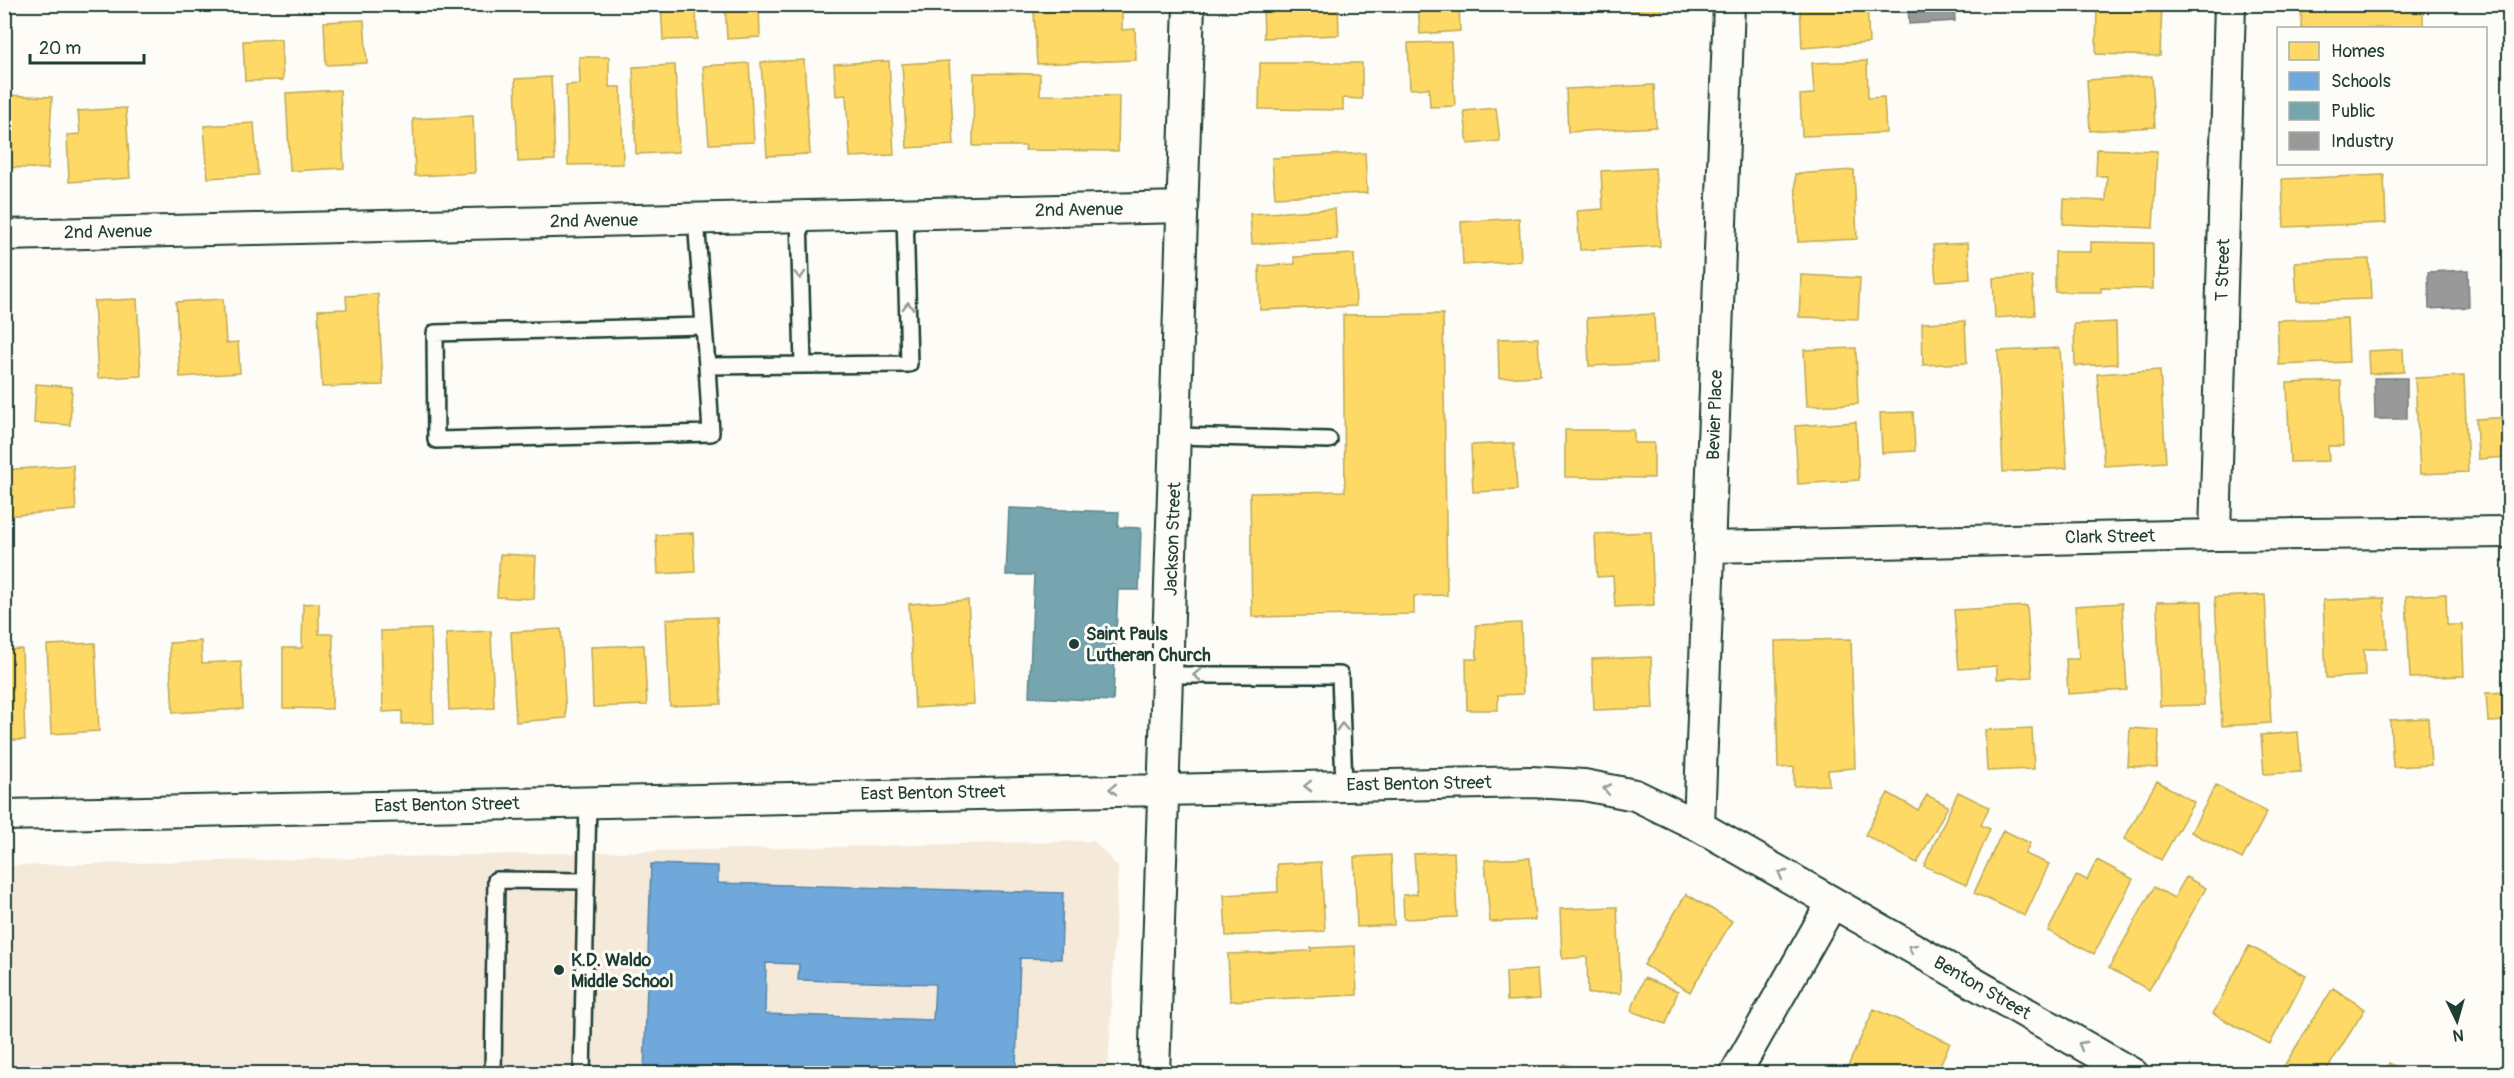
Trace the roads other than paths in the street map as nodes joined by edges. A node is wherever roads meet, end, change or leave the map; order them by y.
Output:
1 (1189, 4) edge
2 (1729, 4) edge
3 (2230, 4) edge
4 (1182, 207) junction
5 (905, 214) junction
6 (799, 216) junction
7 (696, 219) junction
8 (4, 235) edge
9 (704, 326) junction
10 (803, 365) junction
11 (707, 366) junction
12 (1176, 436) junction
13 (1329, 440) dead end
14 (2510, 532) edge
15 (2215, 535) junction
16 (1711, 547) junction
17 (1168, 675) junction
18 (1344, 785) junction
19 (1165, 788) junction
20 (588, 801) junction
21 (4, 815) edge
22 (1699, 826) junction
23 (586, 881) junction
24 (1832, 903) junction
25 (493, 1074) edge
26 (582, 1074) edge
27 (1154, 1074) edge
28 (1735, 1074) edge
29 (2133, 1074) edge

1 - 4 street, Jackson Street
2 - 16 street, Bevier Place
3 - 15 street, T Street
4 - 5 street, 2nd Avenue
4 - 12 street, Jackson Street
5 - 6 street, 2nd Avenue
10 -> 5 lane
6 - 7 street, 2nd Avenue
6 -> 10 lane
7 - 8 street, 2nd Avenue
7 - 9 lane
9 - 11 lane
9 - 11 lane
10 - 11 lane
12 - 13 lane
12 - 17 street, Jackson Street
14 - 15 street, Clark Street
15 - 16 street, Clark Street
16 - 22 street, Bevier Place
18 -> 17 lane
17 - 19 street, Jackson Street
18 -> 19 street, East Benton Street
22 -> 18 street, East Benton Street
19 -> 20 street, East Benton Street
19 - 27 street, Jackson Street
20 - 21 street, East Benton Street
20 - 23 lane
24 -> 22 street, East Benton Street
23 - 25 lane
23 - 26 lane
24 - 28 street
29 -> 24 street, Benton Street

